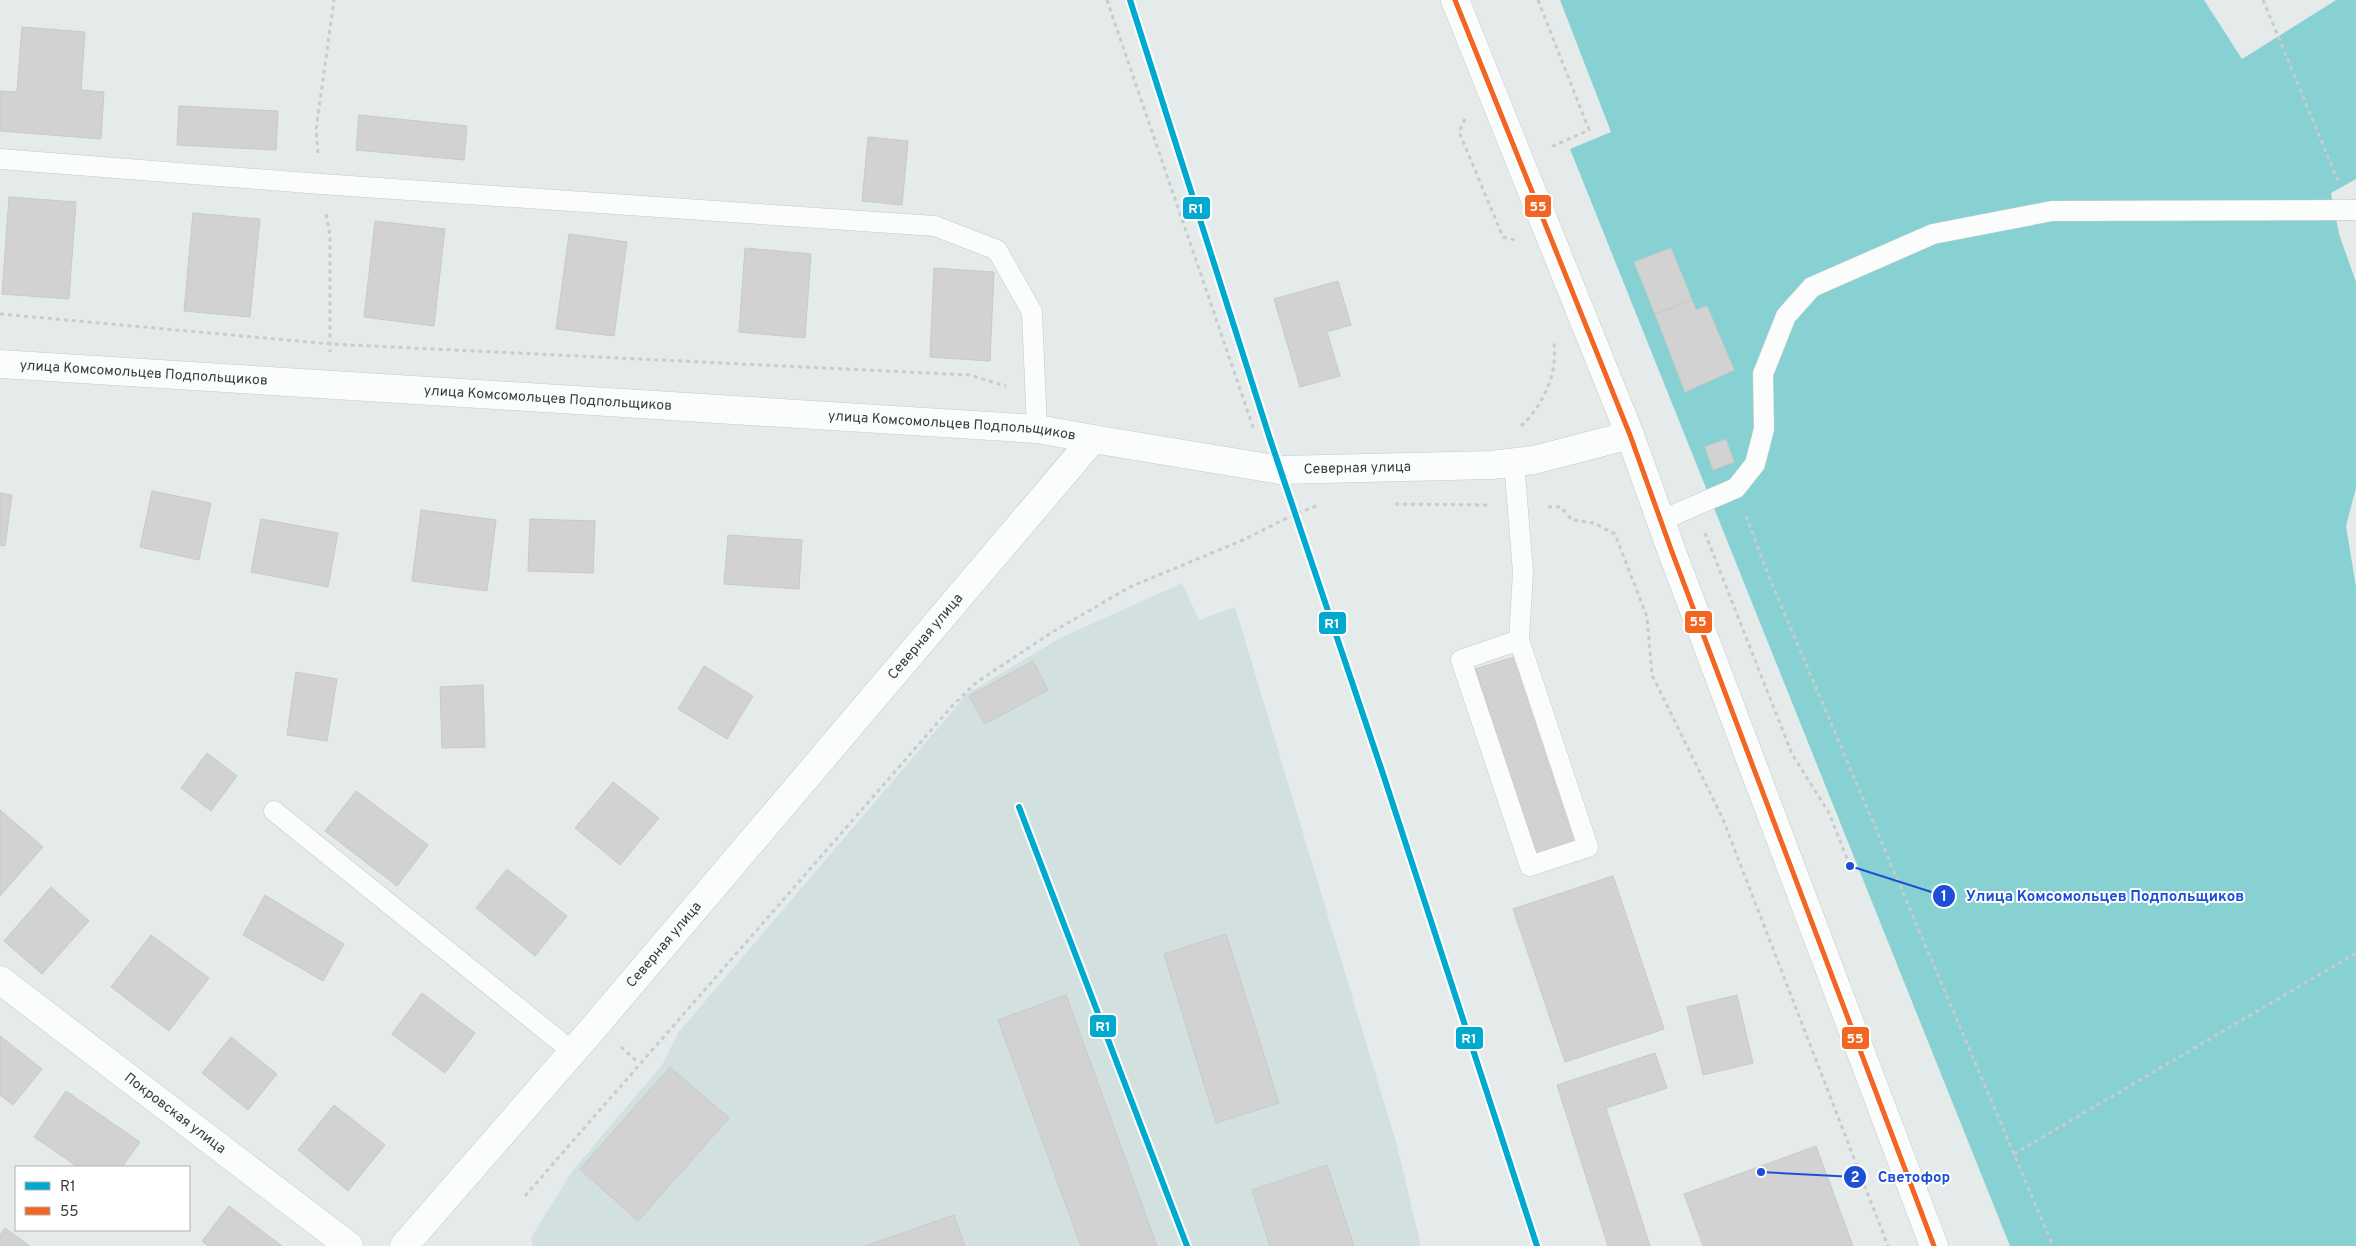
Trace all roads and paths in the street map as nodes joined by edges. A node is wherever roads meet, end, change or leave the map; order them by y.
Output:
1 (1108, 0) edge
2 (1455, 0) edge
3 (1538, 0) edge
4 (2263, 0) edge
5 (1589, 130) dead end
6 (0, 159) edge
7 (2353, 210) edge
8 (0, 314) edge
9 (1553, 336) dead end
10 (0, 364) edge
11 (1036, 396) junction
12 (1037, 429) junction
13 (1518, 429) dead end
14 (1630, 435) junction
15 (1256, 437) dead end
16 (1093, 439) junction
17 (1514, 462) junction
18 (1736, 488) junction
19 (1385, 504) dead end
20 (1326, 505) dead end
21 (1517, 506) junction
22 (1662, 520) junction
23 (1707, 537) dead end
24 (1519, 640) junction
25 (274, 811) dead end
26 (1850, 866) dead end
27 (2356, 953) edge
28 (0, 980) edge
29 (573, 1052) junction
30 (2014, 1154) junction
31 (525, 1196) dead end
32 (349, 1246) edge
33 (404, 1246) edge
34 (1888, 1246) edge
35 (1934, 1246) edge
36 (2053, 1246) edge

1 - 15 path
2 - 14 street
3 - 5 path
4 - 7 path
6 - 11 lane
7 - 18 lane
8 - 11 path
9 - 13 path
10 - 12 street, улица Комсомольцев Подпольщиков
11 - 12 lane
12 - 16 street, улица Комсомольцев Подпольщиков
14 - 17 street, Северная улица
14 - 22 street
16 - 17 street, Северная улица
16 - 29 street, Северная улица
17 - 21 lane
18 - 22 lane
18 - 30 path
19 - 21 path
20 - 31 path
21 - 24 lane
21 - 34 path
22 - 35 street
23 - 26 path
24 - 24 lane
25 - 29 lane
27 - 30 path
28 - 32 street, Покровская улица
29 - 33 street, Северная улица
30 - 36 path

